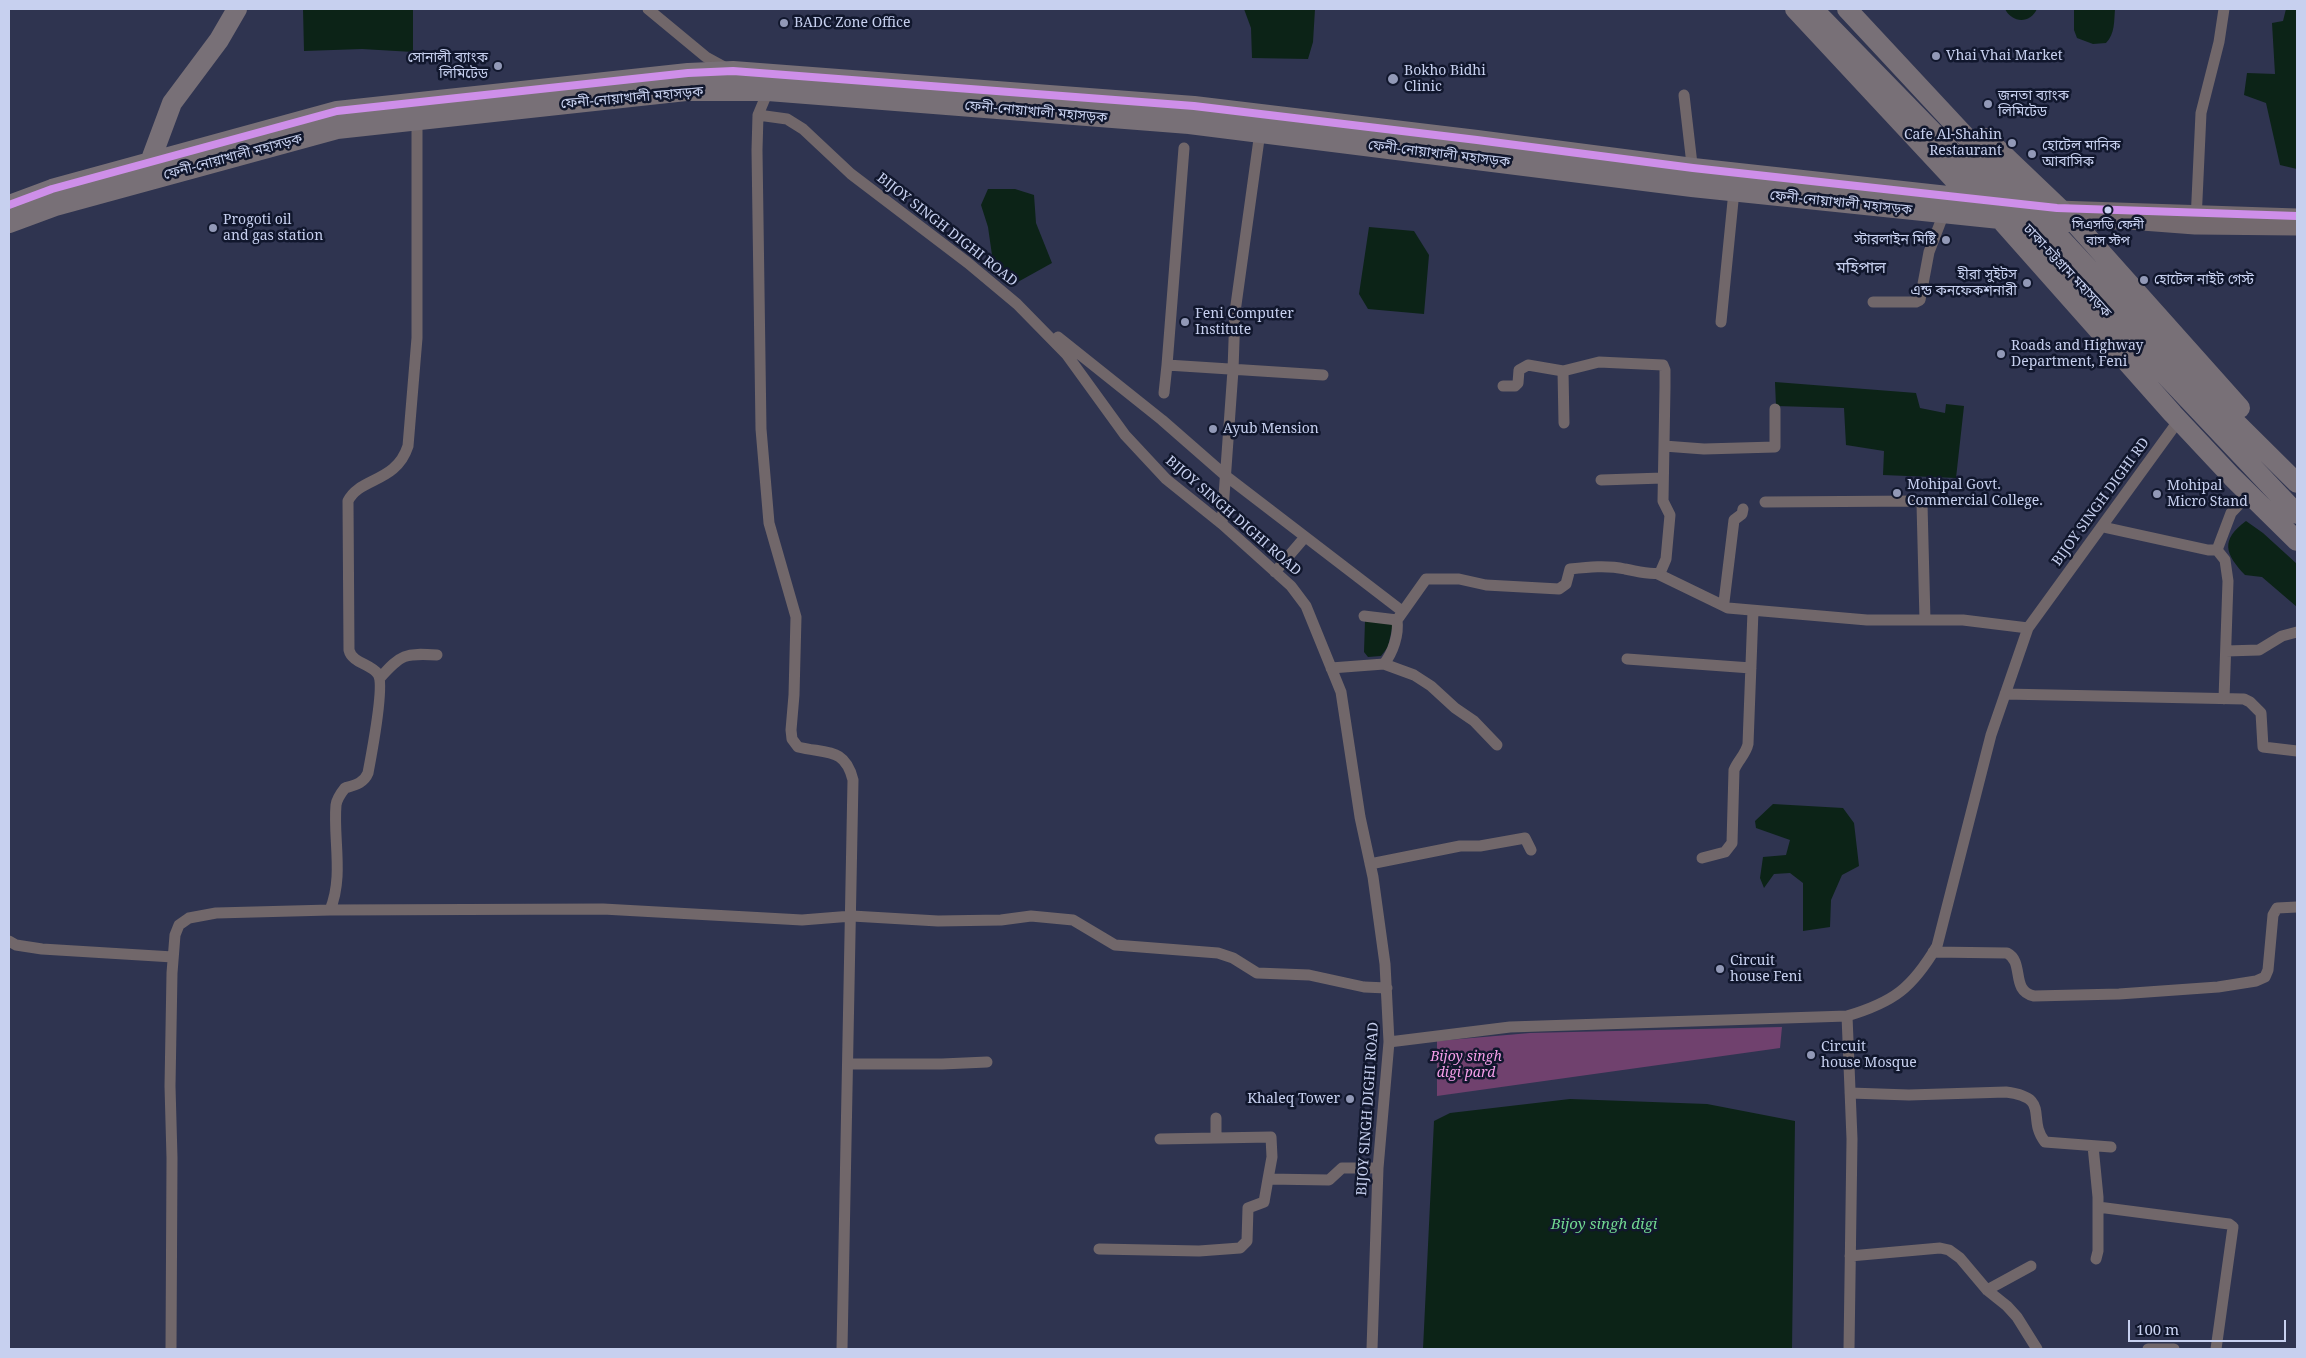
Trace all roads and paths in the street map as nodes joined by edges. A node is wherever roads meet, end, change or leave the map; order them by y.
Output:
1 (237, 9) edge
2 (648, 9) edge
3 (1795, 9) edge
4 (1813, 9) edge
5 (1847, 9) edge
6 (1858, 9) edge
7 (2224, 9) edge
8 (733, 71) junction
9 (768, 91) junction
10 (1684, 95) dead end
11 (758, 115) junction
12 (417, 120) junction
13 (1260, 132) junction
14 (1184, 148) dead end
15 (152, 161) junction
16 (1693, 178) junction
17 (140, 183) junction
18 (1734, 191) junction
19 (1976, 198) junction
20 (9, 205) edge
21 (2057, 208) junction
22 (1944, 213) junction
23 (2297, 216) edge
24 (2000, 219) junction
25 (2196, 221) junction
26 (2074, 222) junction
27 (9, 223) edge
28 (2297, 228) edge
29 (1873, 302) dead end
30 (1721, 322) dead end
31 (1046, 325) dead end
32 (1167, 365) junction
33 (1233, 370) junction
34 (1563, 371) junction
35 (1322, 375) dead end
36 (1503, 386) dead end
37 (1164, 393) dead end
38 (1775, 409) dead end
39 (2179, 420) junction
40 (1564, 424) dead end
41 (1664, 446) junction
42 (2297, 468) edge
43 (1226, 476) junction
44 (1663, 478) junction
45 (1601, 480) dead end
46 (2297, 483) edge
47 (2249, 494) junction
48 (1765, 502) dead end
49 (1743, 509) dead end
50 (2297, 514) edge
51 (1222, 524) junction
52 (2103, 527) junction
53 (1305, 537) junction
54 (2297, 541) edge
55 (2218, 550) junction
56 (1275, 572) junction
57 (1658, 574) junction
58 (1724, 606) junction
59 (1752, 611) junction
60 (1364, 616) dead end
61 (1400, 616) junction
62 (1925, 620) junction
63 (2028, 628) junction
64 (2297, 632) edge
65 (2226, 652) junction
66 (437, 655) dead end
67 (1627, 659) dead end
68 (1384, 664) junction
69 (1331, 668) junction
70 (1751, 668) junction
71 (380, 678) junction
72 (2005, 694) junction
73 (2224, 699) junction
74 (1497, 745) dead end
75 (2297, 751) edge
76 (1531, 850) dead end
77 (1702, 858) dead end
78 (1370, 864) junction
79 (2297, 907) edge
80 (330, 910) junction
81 (852, 916) junction
82 (9, 941) edge
83 (1933, 952) junction
84 (173, 957) junction
85 (1386, 988) junction
86 (1847, 1016) junction
87 (1389, 1042) junction
88 (986, 1062) dead end
89 (849, 1064) junction
90 (1850, 1094) junction
91 (1216, 1118) dead end
92 (1216, 1137) junction
93 (1160, 1139) dead end
94 (2093, 1146) junction
95 (2111, 1147) dead end
96 (1378, 1168) junction
97 (1268, 1179) junction
98 (2098, 1207) junction
99 (1099, 1249) dead end
100 (1850, 1256) junction
101 (2096, 1259) dead end
102 (2031, 1266) dead end
103 (1987, 1290) junction
104 (171, 1349) edge
105 (842, 1349) edge
106 (1372, 1349) edge
107 (1849, 1349) edge
108 (2038, 1349) edge
109 (2148, 1349) edge
110 (2174, 1349) edge
111 (2216, 1349) edge

1 - 15 highway
2 - 8 street
3 - 19 highway
4 - 50 highway, ঢাকা-চট্টগ্রাম মহাসড়ক
5 - 46 highway, ঢাকা-চট্টগ্রাম মহাসড়ক
6 - 21 highway
7 - 25 street
8 - 9 street
8 - 15 highway, ফেনী-নোয়াখালী মহাসড়ক
8 - 16 highway, ফেনী-নোয়াখালী মহাসড়ক
9 - 11 street
9 - 12 highway, ফেনী-নোয়াখালী মহাসড়ক
9 - 13 highway, ফেনী-নোয়াখালী মহাসড়ক
10 - 16 street
11 - 51 street, BIJOY SINGH DIGHI ROAD
11 - 81 street
12 - 17 highway, ফেনী-নোয়াখালী মহাসড়ক
12 - 71 street
13 - 16 highway, ফেনী-নোয়াখালী মহাসড়ক
13 - 33 street
14 - 32 street
15 - 17 highway
15 - 20 highway, ফেনী-নোয়াখালী মহাসড়ক
16 - 18 highway, ফেনী-নোয়াখালী মহাসড়ক
16 - 19 highway, ফেনী-নোয়াখালী মহাসড়ক
17 - 27 highway, ফেনী-নোয়াখালী মহাসড়ক
18 - 22 highway, ফেনী-নোয়াখালী মহাসড়ক
18 - 30 street
19 - 21 highway, ফেনী-নোয়াখালী মহাসড়ক
19 - 24 highway
21 - 25 main road
21 - 26 highway
22 - 24 highway, ফেনী-নোয়াখালী মহাসড়ক
22 - 29 street
23 - 25 main road
24 - 26 highway, ফেনী-নোয়াখালী মহাসড়ক
24 - 39 highway
25 - 26 main road
25 - 28 main road
26 - 42 highway
31 - 43 street
32 - 33 street
32 - 37 street
33 - 35 street
33 - 43 street
34 - 36 street
34 - 40 street
34 - 41 street
38 - 41 street
39 - 47 highway
39 - 52 street, BIJOY SINGH DIGHI RD
41 - 44 street
43 - 51 street
43 - 53 street
44 - 45 street
44 - 57 street
47 - 54 highway
47 - 55 street
48 - 62 street
49 - 58 street
51 - 56 street, BIJOY SINGH DIGHI ROAD
52 - 55 street
52 - 63 street, BIJOY SINGH DIGHI RD
53 - 56 street
53 - 61 street
55 - 65 street
56 - 69 street, BIJOY SINGH DIGHI ROAD
57 - 58 street
57 - 61 street
58 - 59 street
59 - 62 street
59 - 70 street
60 - 61 street
61 - 68 street
62 - 63 street
63 - 72 street, BIJOY SINGH DIGHI RD
64 - 65 street
65 - 73 street
66 - 71 street
67 - 70 street
68 - 69 street
68 - 74 street
69 - 78 street, BIJOY SINGH DIGHI ROAD
70 - 77 street
71 - 80 street
72 - 73 street
72 - 83 street, BIJOY SINGH DIGHI RD
73 - 75 street
76 - 78 street
78 - 85 street, BIJOY SINGH DIGHI ROAD
79 - 83 street
80 - 81 street
80 - 84 street
81 - 85 street
81 - 89 street
82 - 84 street
83 - 86 street, BIJOY SINGH DIGHI RD
84 - 104 street
85 - 87 street, BIJOY SINGH DIGHI ROAD
86 - 87 street, BIJOY SINGH DIGHI RD
86 - 90 street
87 - 96 street, BIJOY SINGH DIGHI ROAD
88 - 89 street
89 - 105 street
90 - 94 street
90 - 100 street
91 - 92 street
92 - 93 street
92 - 97 street
94 - 95 street
94 - 98 street
96 - 97 street
96 - 106 street, BIJOY SINGH DIGHI ROAD
97 - 99 street
98 - 101 street
98 - 111 street
100 - 103 street
100 - 107 street
102 - 103 street
103 - 108 street
109 - 110 street

